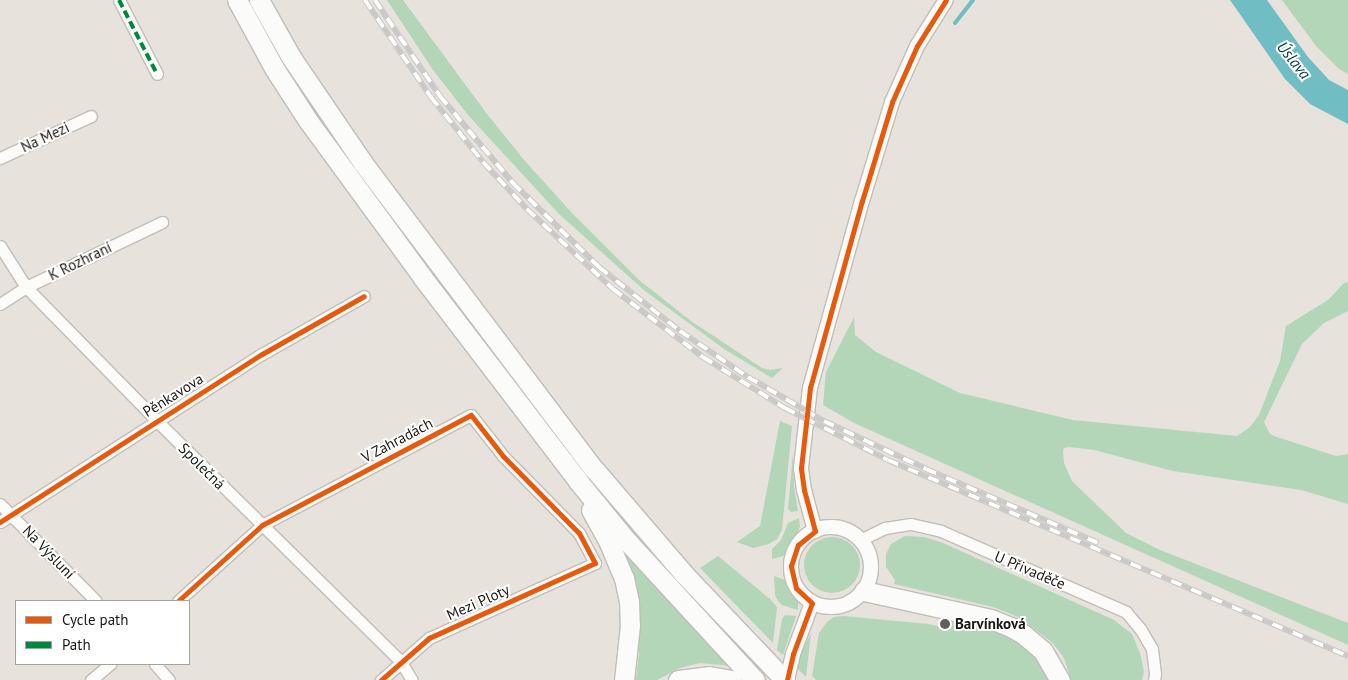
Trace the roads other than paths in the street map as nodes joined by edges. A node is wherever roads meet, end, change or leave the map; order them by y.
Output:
1 (119, 0) edge
2 (237, 0) edge
3 (259, 0) edge
4 (946, 0) edge
5 (157, 74) dead end
6 (90, 116) dead end
7 (0, 158) edge
8 (162, 222) dead end
9 (0, 246) edge
10 (26, 287) junction
11 (364, 296) dead end
12 (0, 304) edge
13 (157, 420) junction
14 (578, 481) junction
15 (0, 504) edge
16 (12, 514) junction
17 (0, 522) edge
18 (262, 525) junction
19 (816, 531) junction
20 (860, 540) junction
21 (595, 563) joint
22 (864, 591) junction
23 (95, 600) edge
24 (179, 600) edge
25 (812, 603) junction
26 (401, 662) junction
27 (109, 665) edge
28 (156, 665) edge
29 (753, 678) edge
30 (91, 680) edge
31 (169, 680) edge
32 (381, 680) edge
33 (412, 680) edge
34 (624, 680) edge
35 (678, 680) edge
36 (732, 680) edge
37 (786, 680) edge
38 (1060, 680) edge
39 (1154, 680) edge

1 - 5 street
2 - 14 highway
3 - 37 highway
4 - 19 street
6 - 7 street, Na Mezi
8 - 10 street, K Rozhraní
9 - 10 street, Společná
10 - 12 street, K Rozhraní
10 - 13 street, Společná
11 - 13 street, Pěnkavova
13 - 16 street, Pěnkavova
13 - 18 street, Společná
14 - 29 highway
14 - 34 highway
15 - 16 street, Na Výsluní
16 - 17 street, Pěnkavova
16 - 23 street, Na Výsluní
18 - 21 street, V Zahradách
18 - 24 street, V Zahradách
18 - 26 street, Společná
19 - 20 street
19 - 25 street
20 - 22 street
20 - 39 street, U Přivaděče
21 - 26 street, Mezi Ploty
22 - 25 street
22 - 38 highway
25 - 37 street
26 - 32 street, Mezi Ploty
26 - 33 street, Společná
27 - 30 street
28 - 31 street
35 - 36 highway

